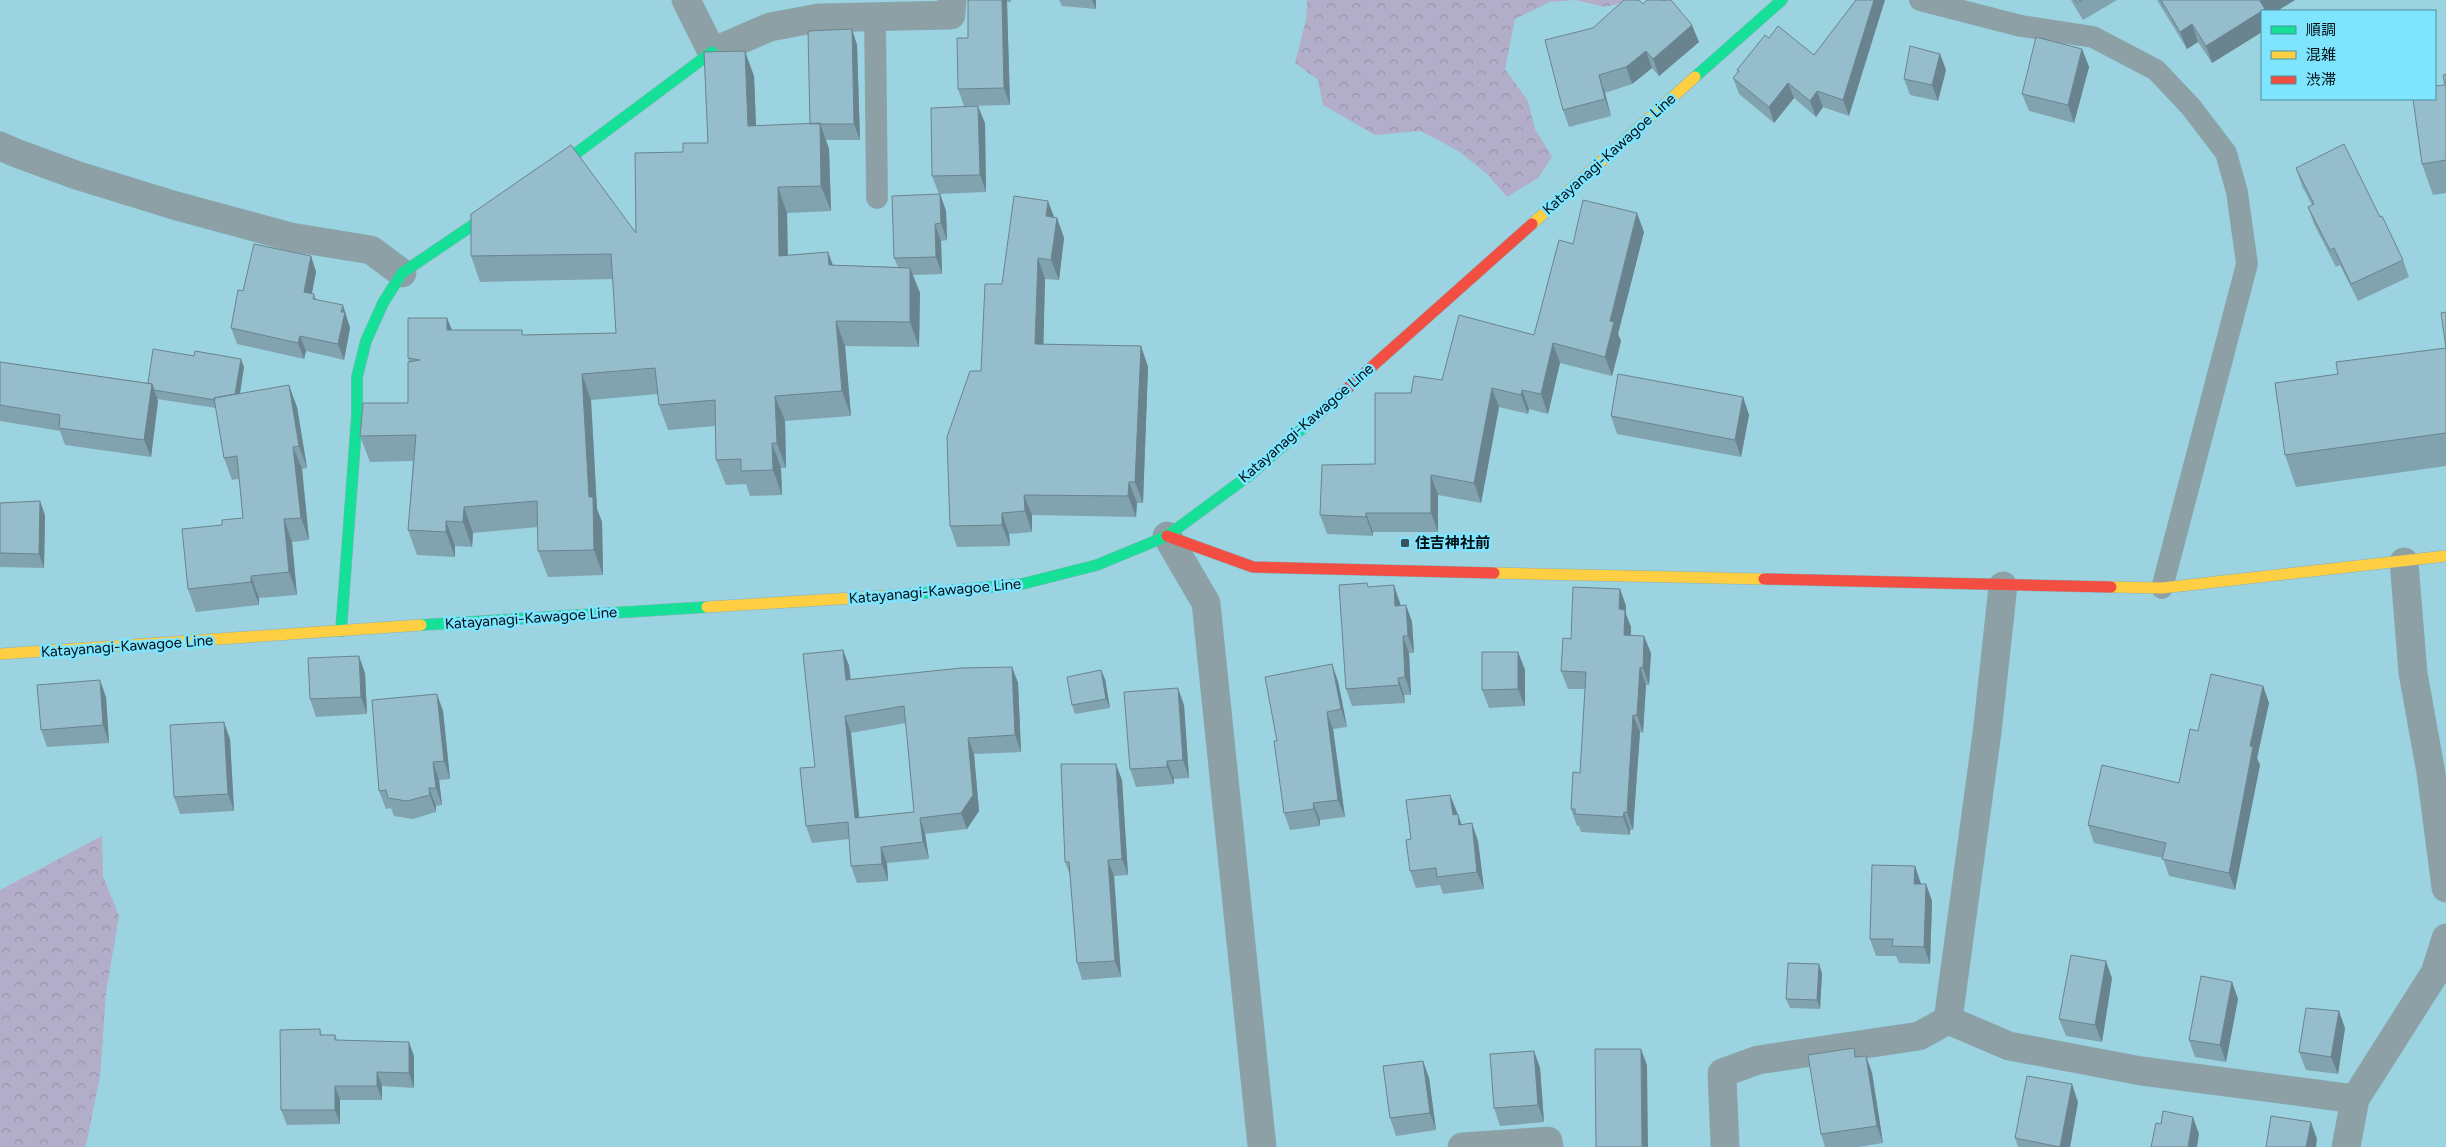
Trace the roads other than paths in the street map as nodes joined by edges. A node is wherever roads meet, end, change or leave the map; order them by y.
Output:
1 (686, 0) edge
2 (952, 0) edge
3 (1782, 0) edge
4 (1920, 0) edge
5 (875, 18) junction
6 (712, 52) junction
7 (0, 146) edge
8 (538, 181) edge
9 (514, 198) edge
10 (877, 198) dead end
11 (402, 273) junction
12 (1167, 536) junction
13 (2446, 556) edge
14 (2404, 562) junction
15 (2003, 586) junction
16 (2162, 588) junction
17 (341, 631) junction
18 (0, 654) edge
19 (2446, 888) edge
20 (2446, 938) edge
21 (1948, 1020) junction
22 (2355, 1099) junction
23 (1262, 1147) edge
24 (1462, 1147) edge
25 (1549, 1147) edge
26 (1725, 1147) edge
27 (2346, 1147) edge

1 - 6 street
2 - 5 street
3 - 12 street, Katayanagi-Kawagoe Line
4 - 16 lane
5 - 6 street
5 - 10 lane
6 - 8 street
7 - 11 street
9 - 11 street
11 - 17 street
12 - 15 street
12 - 17 street, Katayanagi-Kawagoe Line
12 - 23 street
13 - 14 street
14 - 16 street
14 - 19 street
15 - 16 street
15 - 21 street
17 - 18 street, Katayanagi-Kawagoe Line
20 - 22 street
21 - 22 street
21 - 26 street
22 - 27 street
24 - 25 street

